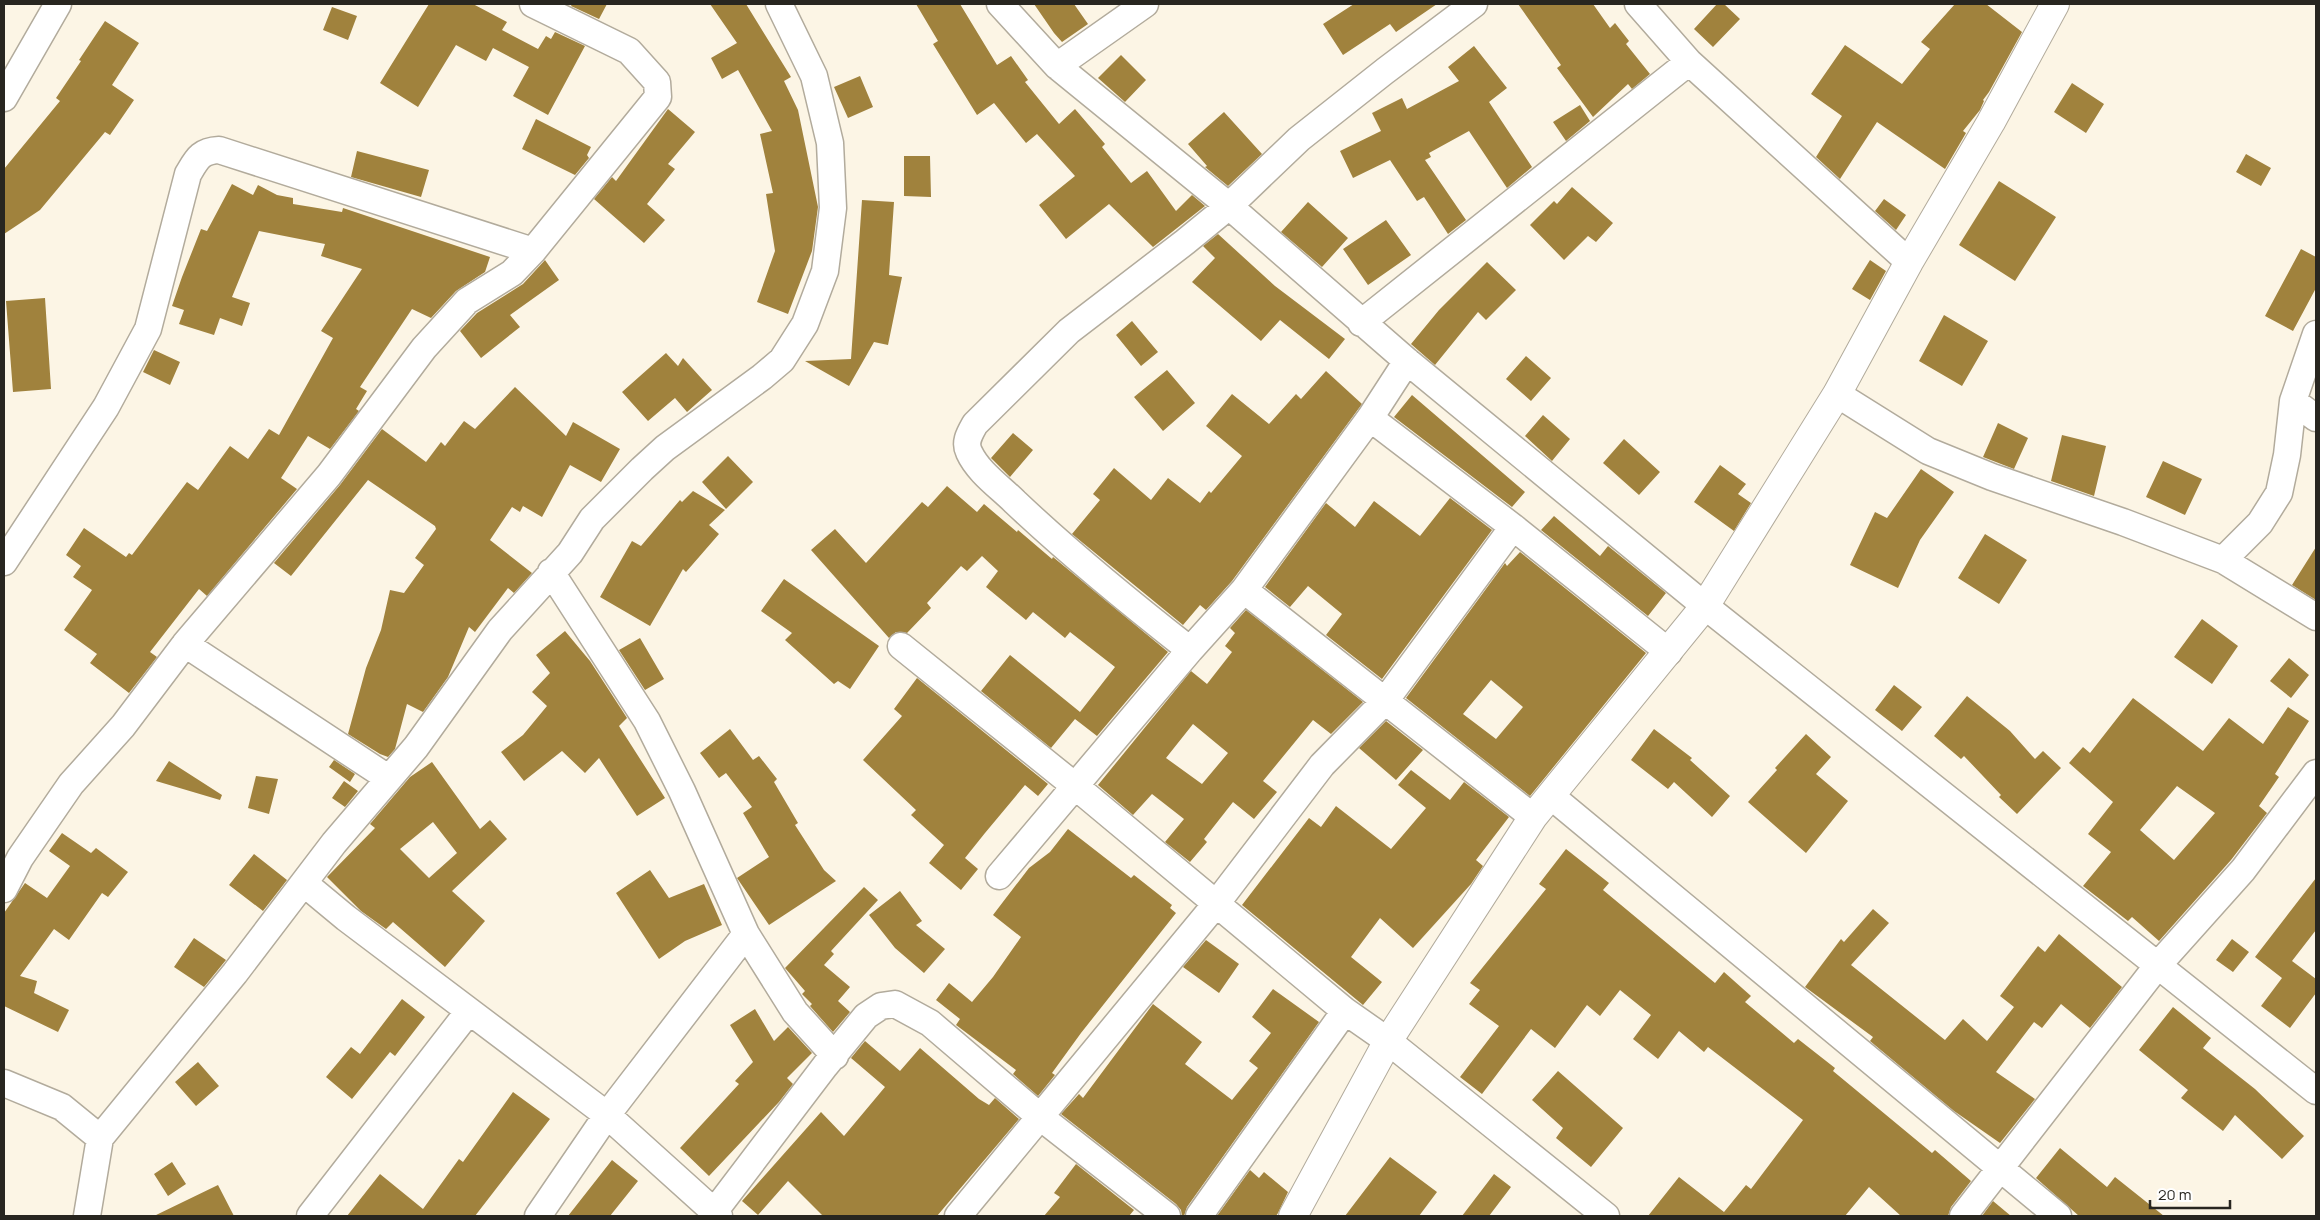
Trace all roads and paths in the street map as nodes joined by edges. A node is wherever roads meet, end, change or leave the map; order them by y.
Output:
1 (58, 4) edge
2 (533, 4) edge
3 (779, 4) edge
4 (1000, 4) edge
5 (1145, 4) edge
6 (1474, 4) edge
7 (1638, 4) edge
8 (2055, 4) edge
9 (1689, 62) junction
10 (1058, 66) junction
11 (4, 98) edge
12 (1229, 206) junction
13 (533, 251) junction
14 (1909, 262) junction
15 (1361, 323) junction
16 (2316, 334) edge
17 (1407, 362) junction
18 (1837, 394) junction
19 (2293, 401) junction
20 (1370, 418) junction
21 (2316, 418) edge
22 (1513, 527) junction
23 (2223, 560) junction
24 (4, 562) edge
25 (551, 572) junction
26 (1244, 590) junction
27 (1705, 606) junction
28 (2316, 617) edge
29 (185, 644) junction
30 (901, 646) dead end
31 (1190, 650) junction
32 (1669, 652) junction
33 (1385, 701) junction
34 (2316, 773) edge
35 (388, 778) junction
36 (1075, 786) junction
37 (1551, 796) junction
38 (1533, 817) junction
39 (999, 876) dead end
40 (305, 884) junction
41 (4, 888) edge
42 (1216, 904) junction
43 (746, 934) junction
44 (2158, 965) junction
45 (469, 1011) junction
46 (1345, 1011) junction
47 (1388, 1041) junction
48 (835, 1056) junction
49 (4, 1083) edge
50 (2316, 1091) edge
51 (607, 1115) junction
52 (1039, 1116) junction
53 (100, 1138) junction
54 (2000, 1170) junction
55 (717, 1214) edge
56 (87, 1216) edge
57 (310, 1216) edge
58 (538, 1216) edge
59 (958, 1216) edge
60 (1167, 1216) edge
61 (1199, 1216) edge
62 (1293, 1216) edge
63 (1606, 1216) edge
64 (1963, 1216) edge
65 (2058, 1216) edge

1 - 11 street
2 - 13 street
3 - 25 street
4 - 10 street
5 - 10 street
6 - 12 street
7 - 9 street
8 - 14 street
9 - 14 street
9 - 15 street
10 - 12 street
12 - 15 street
12 - 31 street
13 - 24 street
13 - 29 street
14 - 18 street
15 - 17 street
16 - 19 street
17 - 20 street
17 - 27 street
18 - 23 street
18 - 27 street
19 - 21 street
19 - 23 street
20 - 22 street
20 - 26 street
22 - 32 street
22 - 33 street
23 - 28 street
25 - 35 street
25 - 43 street
26 - 31 street
26 - 33 street
27 - 32 street
27 - 44 street
29 - 35 street
29 - 41 street
30 - 36 street
31 - 36 street
32 - 37 street
33 - 38 street
33 - 42 street
34 - 44 street
35 - 40 street
36 - 39 street
36 - 42 street
37 - 38 street
37 - 54 street
38 - 47 street
40 - 45 street
40 - 53 street
42 - 46 street
42 - 52 street
43 - 48 street
43 - 51 street
44 - 50 street
44 - 54 street
45 - 51 street
45 - 57 street
46 - 47 street
46 - 61 street
47 - 62 street
47 - 63 street
48 - 52 street
48 - 55 street
49 - 53 street
51 - 55 street
51 - 58 street
52 - 59 street
52 - 60 street
53 - 56 street
54 - 64 street
54 - 65 street

